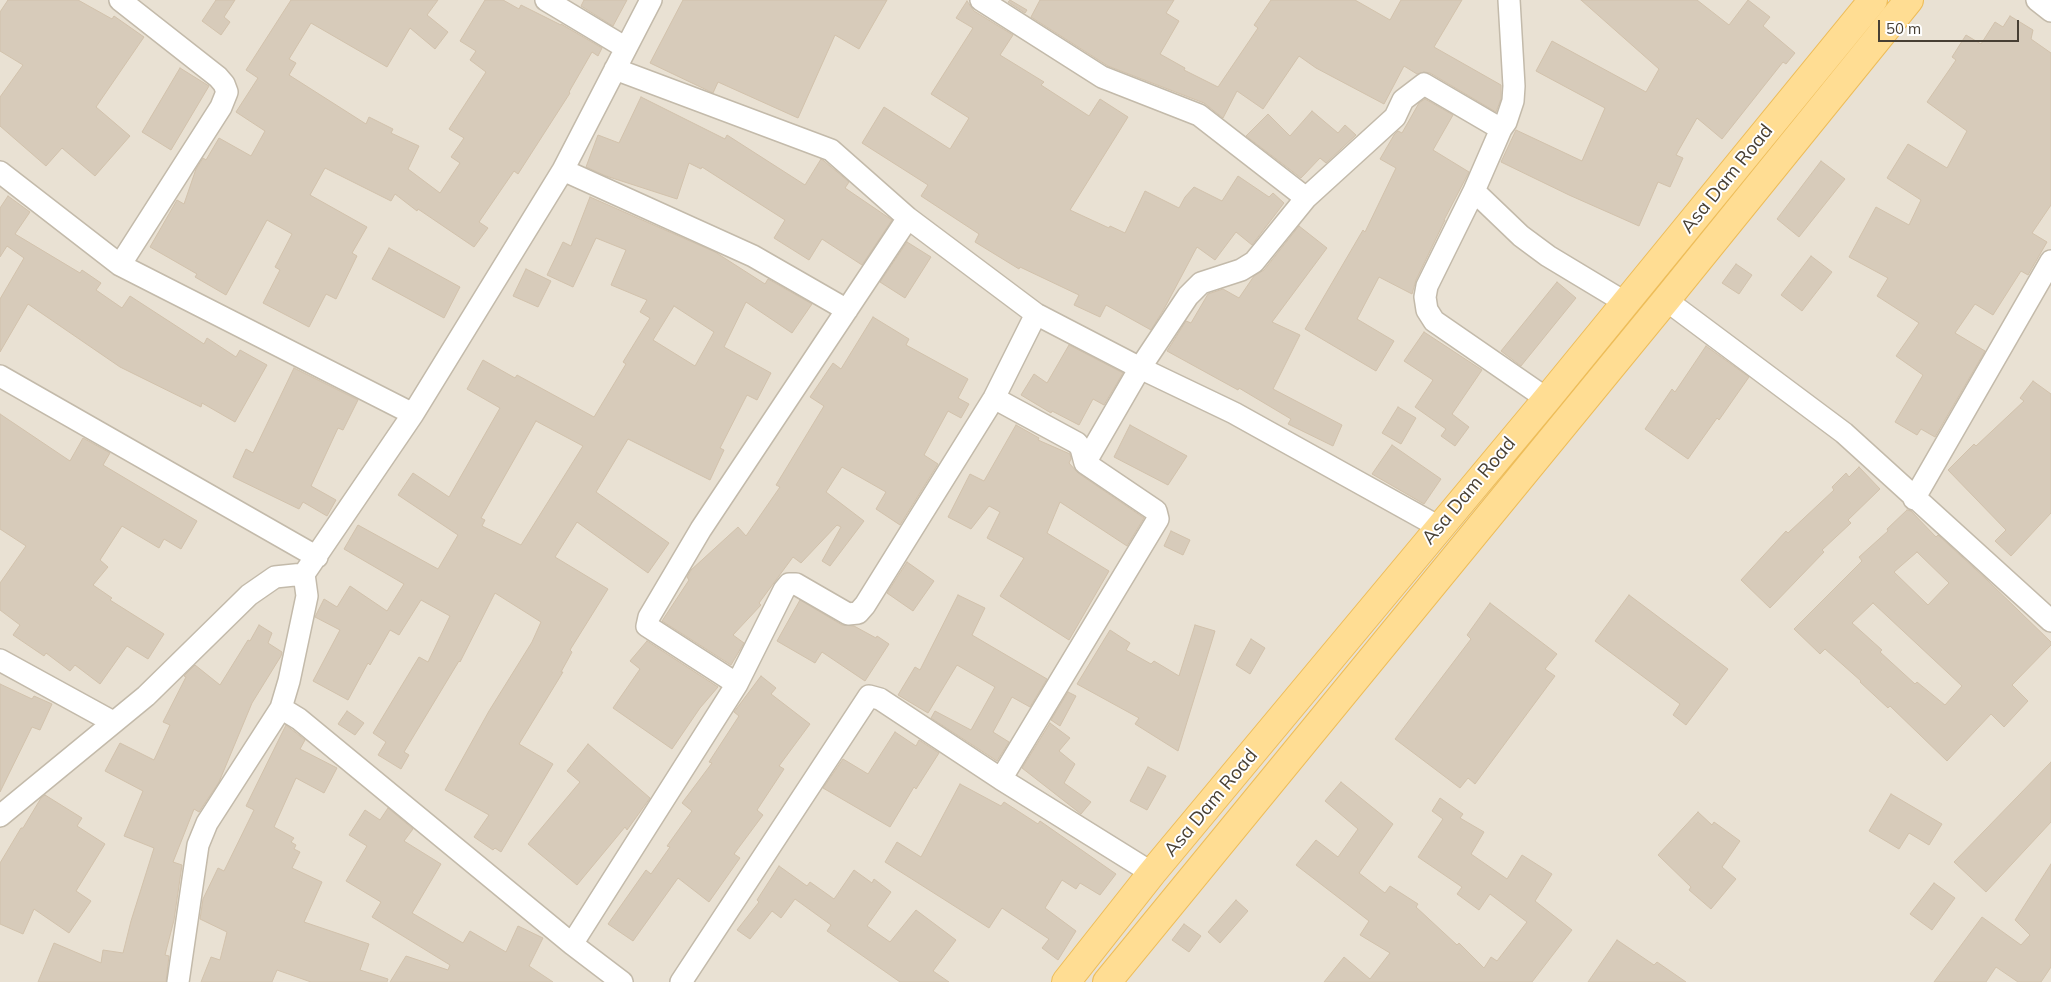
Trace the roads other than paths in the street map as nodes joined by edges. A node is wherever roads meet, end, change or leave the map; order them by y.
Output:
1 (120, 0) edge
2 (546, 0) edge
3 (652, 0) edge
4 (981, 0) edge
5 (1509, 0) edge
6 (1872, 0) edge
7 (1908, 0) edge
8 (2037, 0) edge
9 (2051, 11) edge
10 (626, 48) junction
11 (615, 68) junction
12 (1501, 129) junction
13 (563, 170) junction
14 (0, 172) edge
15 (1474, 191) junction
16 (1306, 198) junction
17 (908, 218) junction
18 (2051, 261) edge
19 (120, 265) junction
20 (1666, 300) junction
21 (1626, 302) junction
22 (847, 310) junction
23 (1036, 314) junction
24 (1140, 368) junction
25 (0, 376) edge
26 (994, 398) junction
27 (1547, 399) junction
28 (412, 414) junction
29 (1085, 463) junction
30 (1914, 499) junction
31 (1439, 527) junction
32 (317, 557) junction
33 (304, 574) junction
34 (2051, 621) edge
35 (0, 660) edge
36 (738, 684) junction
37 (281, 708) junction
38 (113, 722) junction
39 (1001, 779) junction
40 (0, 816) edge
41 (1152, 873) junction
42 (572, 944) junction
43 (178, 982) edge
44 (622, 982) edge
45 (681, 982) edge
46 (1066, 982) edge
47 (1107, 982) edge

1 - 19 street
2 - 10 street
3 - 10 street
4 - 16 street
5 - 12 street
6 - 21 main road, Asa Dam Road
7 - 20 main road, Asa Dam Road
8 - 9 street
10 - 11 street
11 - 13 street
11 - 17 street
12 - 15 street
12 - 16 street
13 - 22 street
13 - 28 street
14 - 19 street
15 - 21 street
15 - 27 street
16 - 24 street
17 - 22 street
17 - 23 street
18 - 30 street
19 - 28 street
20 - 30 street
20 - 47 main road, Asa Dam Road
21 - 27 main road, Asa Dam Road
22 - 36 street
23 - 24 street
23 - 26 street
24 - 29 street
24 - 31 street
25 - 32 street
26 - 29 street
26 - 36 street
27 - 31 main road, Asa Dam Road
28 - 32 street
29 - 39 street
30 - 34 street
31 - 41 main road, Asa Dam Road
32 - 33 street
33 - 37 street
33 - 38 street
35 - 38 street
36 - 42 street
37 - 42 street
37 - 43 street
38 - 40 street
39 - 41 street
39 - 45 street
41 - 46 main road, Asa Dam Road
42 - 44 street

